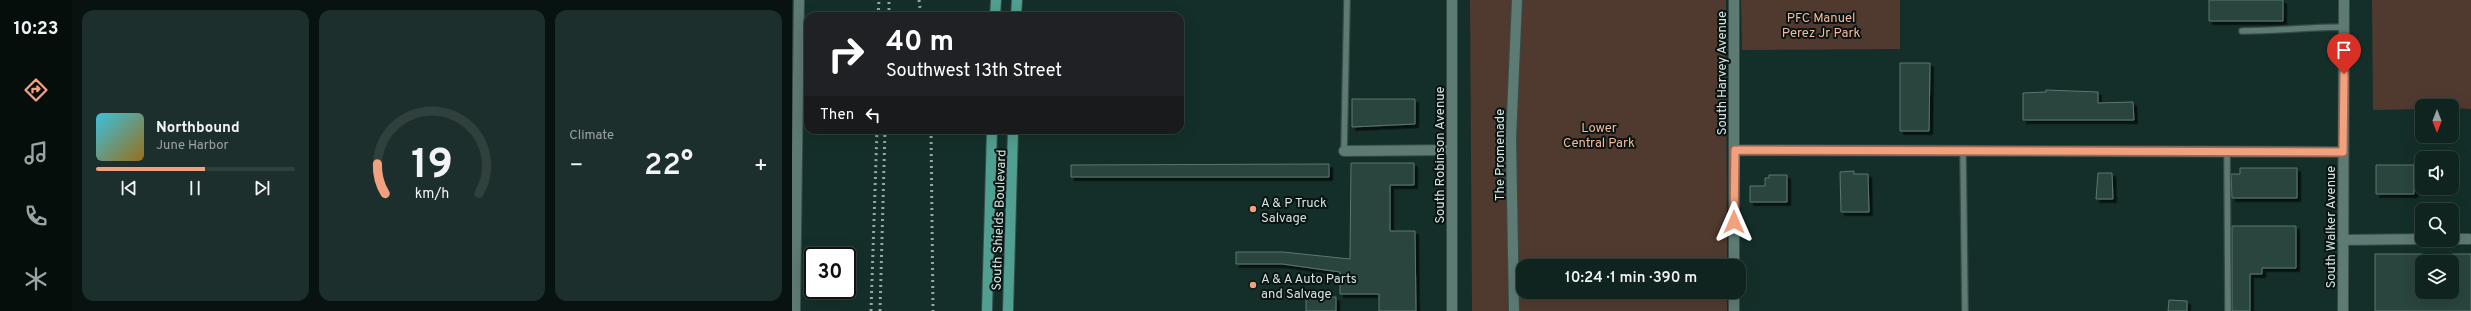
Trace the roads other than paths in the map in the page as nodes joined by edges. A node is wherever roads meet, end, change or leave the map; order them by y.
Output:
1 (799, 0) edge
2 (996, 0) edge
3 (1017, 0) edge
4 (1347, 0) edge
5 (1452, 0) edge
6 (1517, 0) edge
7 (1734, 0) edge
8 (2344, 0) edge
9 (995, 12) edge
10 (1016, 12) edge
11 (2344, 27) junction
12 (2242, 31) dead end
13 (992, 134) edge
14 (1013, 134) edge
15 (1452, 150) junction
16 (1735, 150) junction
17 (1963, 150) junction
18 (1344, 151) joint
19 (2228, 152) junction
20 (2343, 152) junction
21 (794, 163) edge
22 (2459, 239) edge
23 (2470, 239) edge
24 (2343, 240) junction
25 (2415, 240) edge
26 (1734, 259) edge
27 (794, 287) edge
28 (1734, 299) edge
29 (795, 311) edge
30 (987, 311) edge
31 (1008, 311) edge
32 (1452, 311) edge
33 (1514, 311) edge
34 (1734, 311) edge
35 (1965, 311) edge
36 (2228, 311) edge
37 (2343, 311) edge

1 - 21 street
2 - 9 main road
3 - 10 main road
4 - 18 lane
5 - 15 street, South Robinson Avenue
6 - 33 street, The Promenade
7 - 16 street, South Harvey Avenue
8 - 11 street, South Walker Avenue
11 - 12 lane
11 - 20 street, South Walker Avenue
13 - 30 main road, South Shields Boulevard
14 - 31 main road, South Shields Boulevard
15 - 18 street
15 - 32 street, South Robinson Avenue
16 - 17 street
16 - 26 street, South Harvey Avenue
17 - 19 street
17 - 35 lane
19 - 20 street
19 - 36 lane
20 - 24 street, South Walker Avenue
21 - 27 street
22 - 23 street
24 - 25 street
24 - 37 street, South Walker Avenue
27 - 29 street
28 - 34 street

